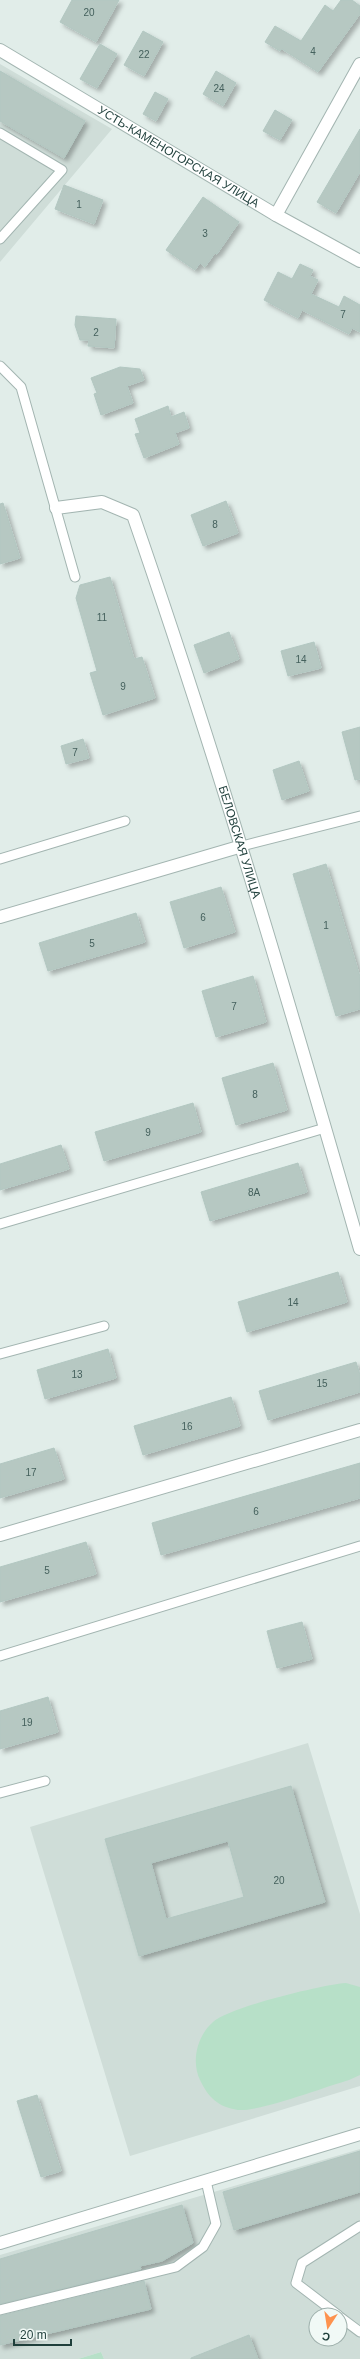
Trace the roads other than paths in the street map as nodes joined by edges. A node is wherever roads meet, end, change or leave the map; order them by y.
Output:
1 (0, 50) edge
2 (360, 64) edge
3 (0, 133) edge
4 (276, 215) junction
5 (0, 239) edge
6 (360, 260) edge
7 (0, 366) edge
8 (56, 508) junction
9 (75, 577) dead end
10 (360, 816) edge
11 (125, 821) dead end
12 (242, 846) junction
13 (0, 859) edge
14 (0, 917) edge
15 (325, 1128) junction
16 (0, 1224) edge
17 (360, 1249) edge
18 (104, 1326) dead end
19 (0, 1354) edge
20 (360, 1430) edge
21 (0, 1535) edge
22 (360, 1546) edge
23 (0, 1656) edge
24 (45, 1781) dead end
25 (0, 1794) edge
26 (360, 2134) edge
27 (206, 2180) junction
28 (360, 2226) edge
29 (0, 2243) edge
30 (327, 2307) edge
31 (0, 2310) edge
32 (348, 2323) edge
33 (360, 2332) edge

1 - 4 street, УСТЬ-КАМЕНОГОРСКАЯ УЛИЦА
2 - 4 street
3 - 5 lane
4 - 6 street, УСТЬ-КАМЕНОГОРСКАЯ УЛИЦА
7 - 8 lane
8 - 9 lane
8 - 12 street, БЕЛОВСКАЯ УЛИЦА
10 - 12 lane
11 - 13 lane
12 - 14 street
12 - 15 street, БЕЛОВСКАЯ УЛИЦА
15 - 16 lane
15 - 17 street, БЕЛОВСКАЯ УЛИЦА
18 - 19 lane
20 - 21 street
22 - 23 lane
24 - 25 lane
26 - 27 street
27 - 29 street
27 - 31 lane
28 - 30 lane
32 - 33 lane

